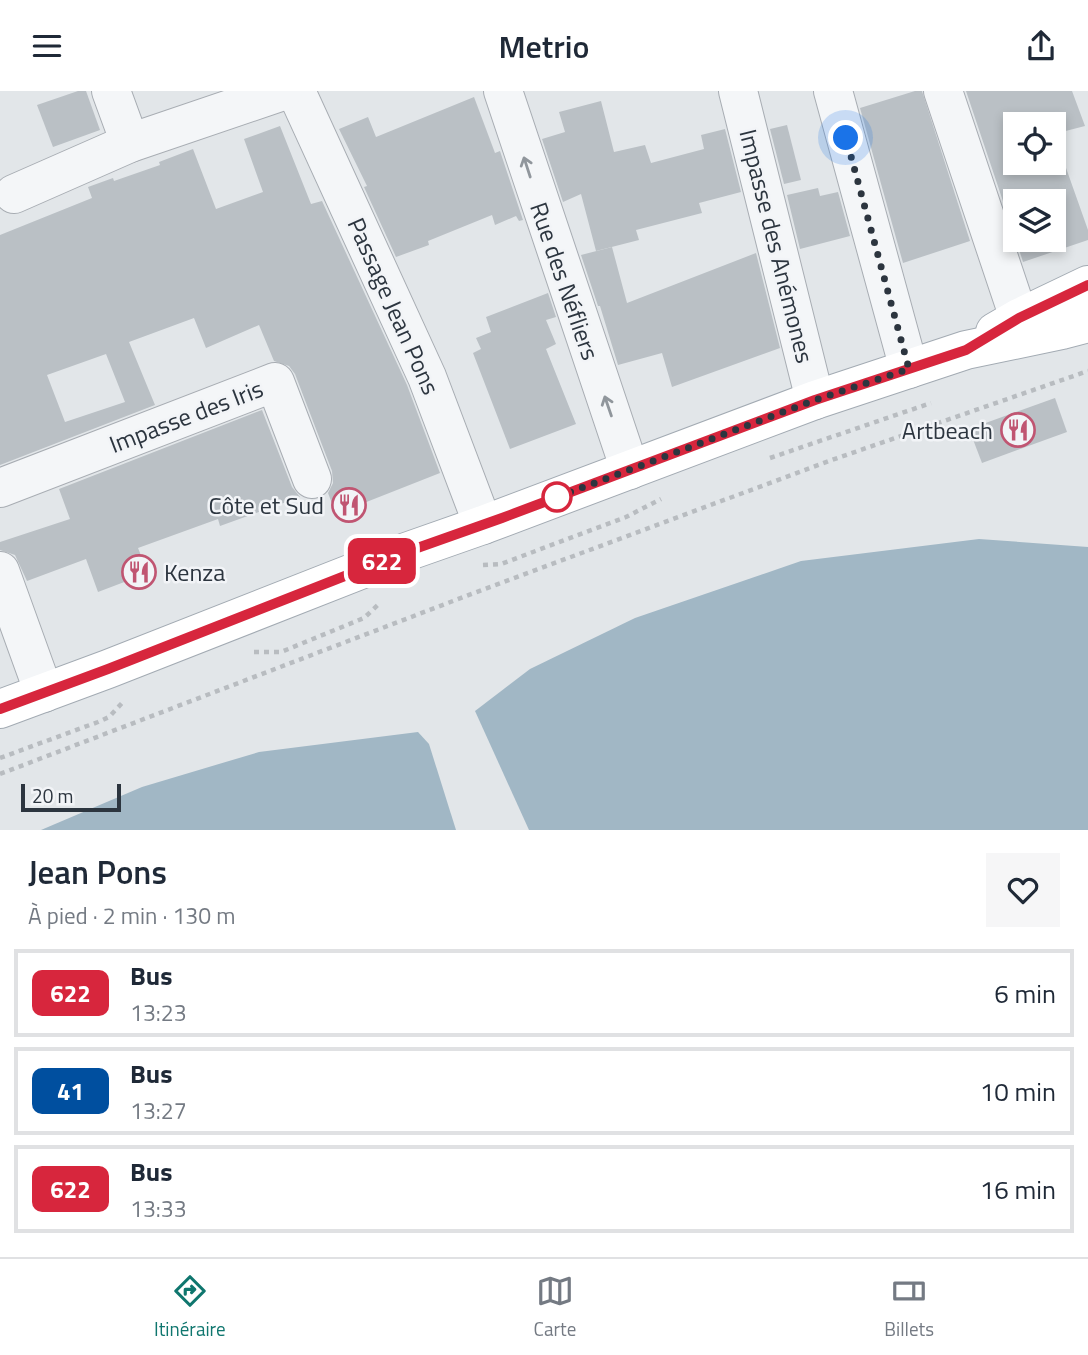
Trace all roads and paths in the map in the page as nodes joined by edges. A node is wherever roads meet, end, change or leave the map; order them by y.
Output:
1 (111, 91) edge
2 (283, 91) edge
3 (296, 91) edge
4 (503, 91) edge
5 (738, 91) edge
6 (833, 91) edge
7 (943, 91) edge
8 (130, 143) junction
9 (14, 194) dead end
10 (1088, 285) edge
11 (1019, 318) junction
12 (1088, 323) edge
13 (966, 350) junction
14 (909, 369) junction
15 (1088, 371) edge
16 (815, 400) junction
17 (937, 401) dead end
18 (767, 460) dead end
19 (630, 470) junction
20 (313, 479) dead end
21 (0, 488) edge
22 (663, 498) dead end
23 (483, 525) junction
24 (477, 567) dead end
25 (0, 571) edge
26 (388, 600) dead end
27 (245, 656) dead end
28 (44, 693) junction
29 (123, 702) dead end
30 (0, 709) edge
31 (0, 758) edge
32 (0, 774) edge

1 - 8 street
2 - 8 street
3 - 23 street, Passage Jean Pons
19 -> 4 street, Rue des Néfliers
5 - 16 street, Impasse des Anémones
6 - 14 street
7 - 11 street
8 - 9 street
10 - 11 main road
11 - 13 main road
12 - 13 main road
13 - 14 main road
14 - 16 main road
15 - 32 path
16 - 19 main road
17 - 18 path
19 - 23 main road
20 - 21 street, Impasse des Iris
22 - 24 path
23 - 28 main road
25 - 28 street
26 - 27 path
28 - 30 main road
29 - 31 path

